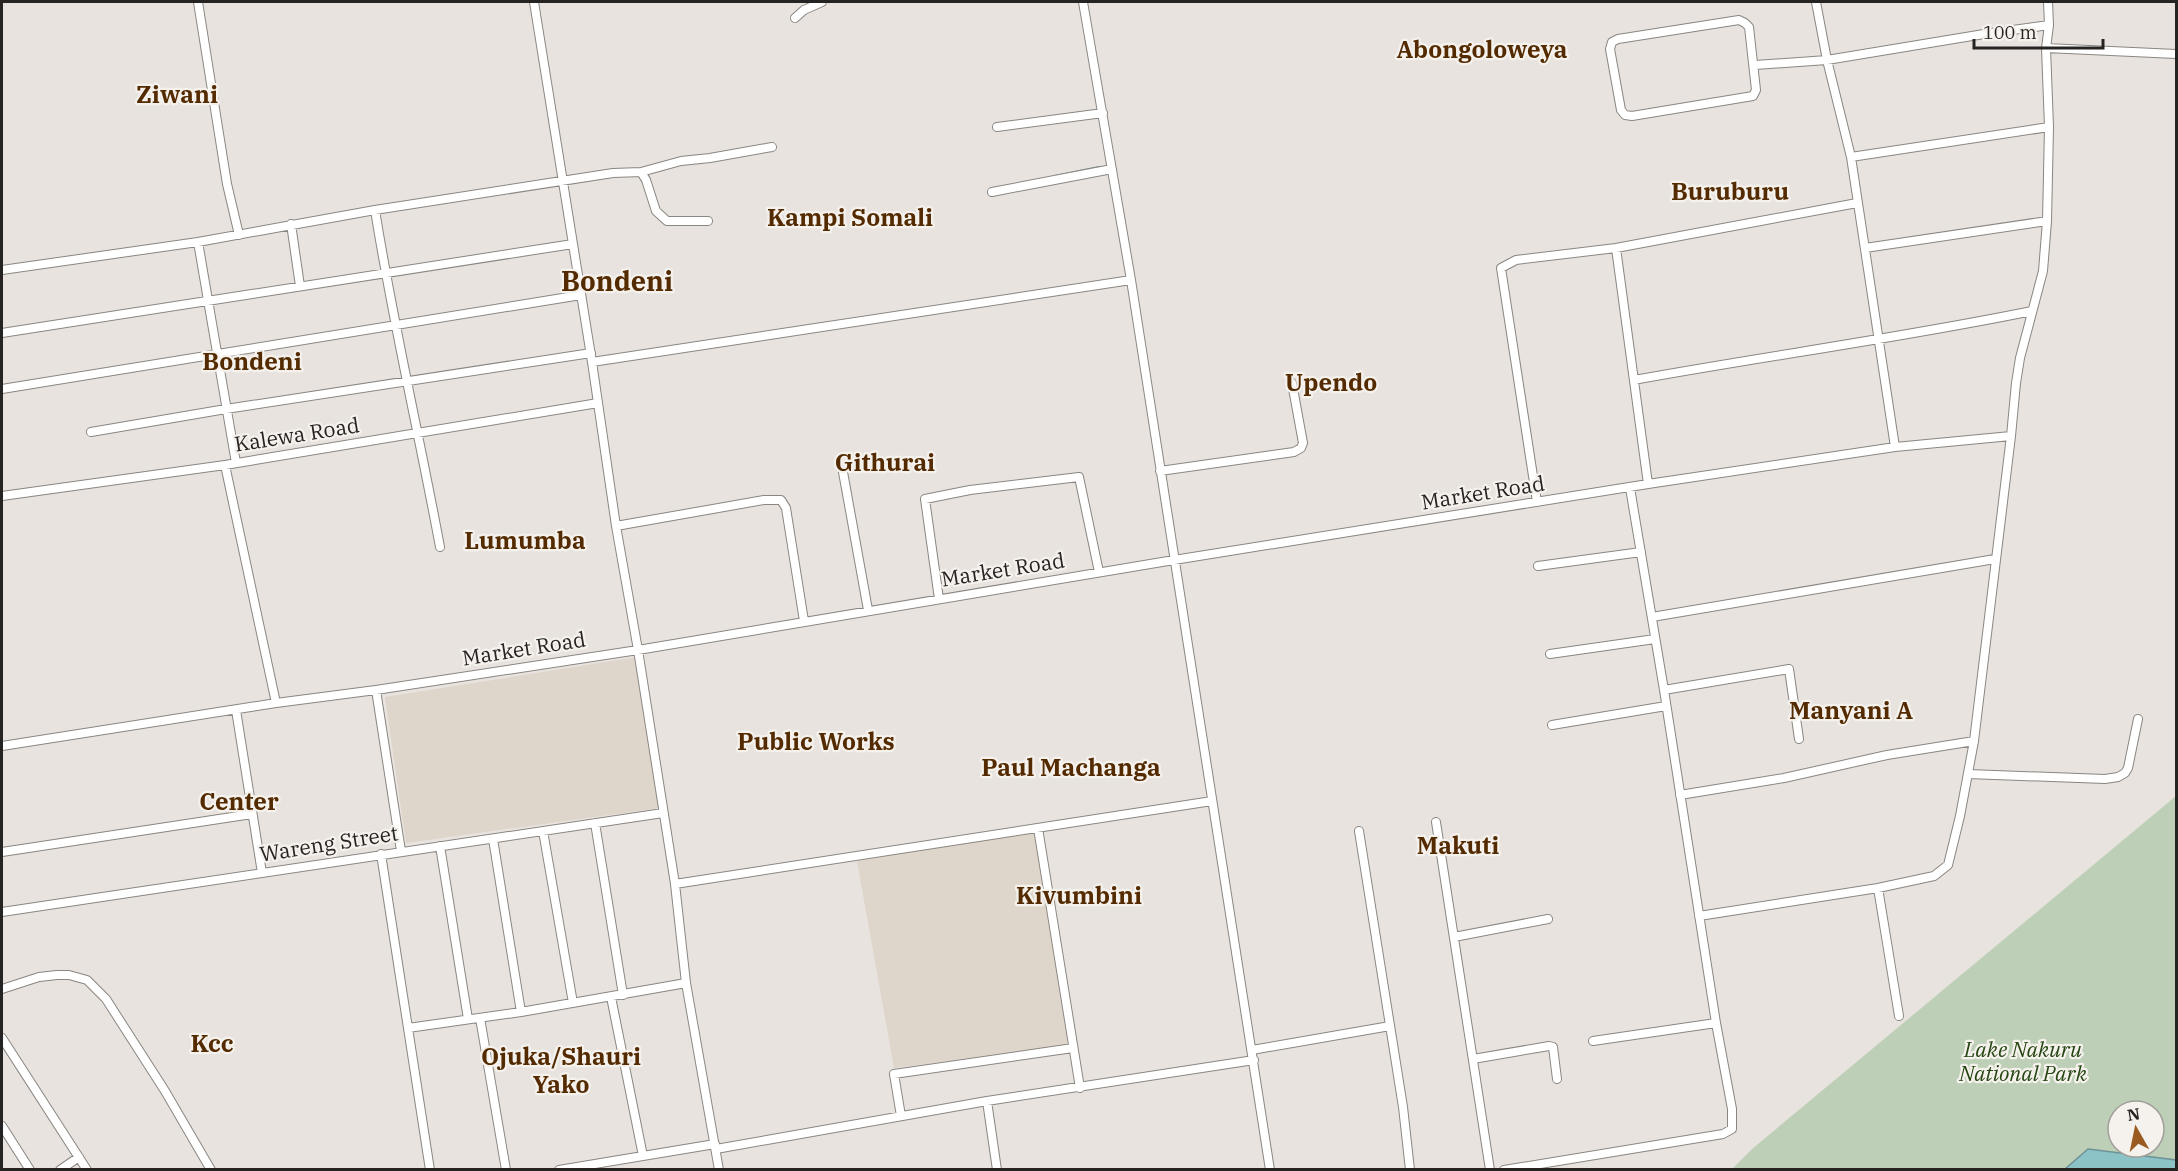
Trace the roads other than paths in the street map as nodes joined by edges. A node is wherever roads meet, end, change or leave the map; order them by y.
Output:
1 (198, 2) edge
2 (534, 2) edge
3 (822, 2) edge
4 (1083, 2) edge
5 (1816, 2) edge
6 (2048, 2) edge
7 (795, 18) dead end
8 (2049, 25) junction
9 (2046, 48) junction
10 (2176, 54) edge
11 (1827, 60) junction
12 (1755, 65) junction
13 (1103, 113) junction
14 (997, 127) dead end
15 (2049, 127) junction
16 (772, 147) dead end
17 (1851, 158) junction
18 (1112, 169) junction
19 (641, 172) junction
20 (561, 181) junction
21 (992, 192) dead end
22 (1857, 203) junction
23 (375, 210) junction
24 (708, 221) dead end
25 (2047, 221) junction
26 (291, 224) junction
27 (238, 235) junction
28 (198, 242) junction
29 (573, 244) junction
30 (1616, 248) junction
31 (1865, 248) junction
32 (2, 270) edge
33 (385, 273) junction
34 (1131, 280) junction
35 (300, 286) junction
36 (581, 295) junction
37 (209, 300) junction
38 (2032, 311) junction
39 (396, 326) junction
40 (2, 333) edge
41 (1879, 339) junction
42 (591, 353) junction
43 (217, 354) junction
44 (592, 362) junction
45 (408, 380) junction
46 (1634, 380) junction
47 (1292, 382) dead end
48 (2, 388) edge
49 (598, 403) junction
50 (226, 408) junction
51 (92, 432) dead end
52 (419, 433) junction
53 (2012, 436) junction
54 (1895, 447) junction
55 (236, 463) junction
56 (225, 465) junction
57 (1161, 471) junction
58 (843, 472) dead end
59 (1648, 484) junction
60 (1630, 488) junction
61 (2, 496) edge
62 (1537, 502) junction
63 (616, 526) junction
64 (440, 547) dead end
65 (1641, 552) junction
66 (1995, 559) junction
67 (1174, 560) junction
68 (1538, 566) dead end
69 (1099, 572) junction
70 (939, 598) junction
71 (868, 610) junction
72 (1652, 617) junction
73 (804, 621) junction
74 (1655, 639) junction
75 (638, 650) junction
76 (1550, 654) dead end
77 (376, 690) junction
78 (1664, 690) junction
79 (276, 702) junction
80 (1666, 706) junction
81 (236, 710) junction
82 (2139, 719) dead end
83 (1552, 725) dead end
84 (1798, 739) dead end
85 (1974, 741) junction
86 (2, 746) edge
87 (1968, 774) junction
88 (1680, 795) junction
89 (1212, 801) junction
90 (663, 813) junction
91 (252, 814) junction
92 (1436, 822) dead end
93 (595, 823) junction
94 (1038, 828) junction
95 (543, 831) junction
96 (1359, 831) dead end
97 (493, 839) junction
98 (440, 846) junction
99 (401, 851) junction
100 (2, 852) edge
101 (381, 854) junction
102 (262, 873) junction
103 (675, 884) junction
104 (1878, 888) junction
105 (2, 912) edge
106 (1699, 916) junction
107 (1548, 919) dead end
108 (1454, 937) junction
109 (686, 983) junction
110 (2, 989) edge
111 (623, 994) junction
112 (611, 997) junction
113 (573, 1003) junction
114 (521, 1012) junction
115 (1899, 1016) dead end
116 (480, 1018) junction
117 (468, 1019) junction
118 (1716, 1023) junction
119 (1390, 1026) junction
120 (408, 1029) junction
121 (2, 1038) edge
122 (1593, 1041) dead end
123 (1073, 1048) junction
124 (1252, 1050) junction
125 (1473, 1059) junction
126 (1254, 1060) junction
127 (1557, 1078) dead end
128 (1080, 1088) junction
129 (987, 1101) junction
130 (901, 1116) junction
131 (2, 1126) edge
132 (716, 1146) junction
133 (643, 1156) junction
134 (79, 1157) junction
135 (30, 1170) edge
136 (60, 1170) edge
137 (87, 1170) edge
138 (211, 1170) edge
139 (430, 1170) edge
140 (506, 1170) edge
141 (560, 1170) edge
142 (719, 1170) edge
143 (997, 1170) edge
144 (1270, 1170) edge
145 (1410, 1170) edge
146 (1490, 1170) edge
147 (1504, 1170) edge

1 - 27 street
2 - 20 street
3 - 7 street
4 - 13 street
5 - 11 street
6 - 8 street
8 - 9 street
8 - 11 street
9 - 10 street
9 - 15 street
11 - 12 street
11 - 17 street
12 - 12 street
13 - 14 street
13 - 18 street
15 - 17 street
15 - 25 street
16 - 19 street
17 - 22 street
18 - 21 street
18 - 34 street
19 - 20 street
19 - 24 street
20 - 23 street
20 - 29 street
22 - 30 street
22 - 31 street
23 - 26 street
23 - 33 street
25 - 31 street
25 - 38 street
26 - 27 street
26 - 35 street
27 - 28 street
28 - 32 street
28 - 37 street
29 - 33 street
29 - 36 street
30 - 46 street
30 - 62 street
31 - 41 street
33 - 35 street
33 - 39 street
34 - 44 street
34 - 57 street
35 - 37 street
36 - 39 street
36 - 42 street
37 - 40 street
37 - 43 street
38 - 41 street
38 - 53 street
39 - 43 street
39 - 45 street
41 - 46 street
41 - 54 street
42 - 44 street
42 - 45 street
43 - 48 street
43 - 50 street
44 - 49 street
45 - 50 street
45 - 52 street
46 - 59 street
47 - 57 street
49 - 52 street, Kalewa Road
49 - 63 street
50 - 51 street
50 - 55 street
52 - 55 street, Kalewa Road
52 - 64 street
53 - 54 street, Market Road
53 - 66 street
54 - 59 street, Market Road
55 - 56 street, Kalewa Road
56 - 61 street, Kalewa Road
56 - 79 street
57 - 67 street
58 - 71 street
59 - 60 street, Market Road
60 - 62 street, Market Road
60 - 65 street
62 - 67 street, Market Road
63 - 73 street
63 - 75 street
65 - 68 street
65 - 72 street
66 - 72 street
66 - 85 street
67 - 69 street, Market Road
67 - 89 street
69 - 70 street, Market Road
69 - 70 street
70 - 71 street, Market Road
71 - 73 street, Market Road
72 - 74 street
73 - 75 street, Market Road
74 - 76 street
74 - 78 street
75 - 77 street, Market Road
75 - 90 street
77 - 79 street, Market Road
77 - 99 street
78 - 80 street
78 - 84 street
79 - 81 street, Market Road
80 - 83 street
80 - 88 street
81 - 86 street, Market Road
81 - 91 street
82 - 87 street
85 - 87 street
85 - 88 street
87 - 104 street
88 - 106 street
89 - 94 street
89 - 124 street
90 - 93 street, Wareng Street
90 - 103 street
91 - 100 street
91 - 102 street
92 - 108 street
93 - 95 street, Wareng Street
93 - 111 street
94 - 103 street
94 - 123 street
95 - 97 street, Wareng Street
95 - 113 street
96 - 119 street
97 - 98 street, Wareng Street
97 - 114 street
98 - 99 street, Wareng Street
98 - 117 street
99 - 101 street, Wareng Street
101 - 102 street, Wareng Street
101 - 120 street
102 - 105 street, Wareng Street
103 - 109 street
104 - 106 street
104 - 115 street
106 - 118 street
107 - 108 street
108 - 125 street
109 - 111 street
109 - 132 street
110 - 138 street
111 - 112 street
112 - 113 street
112 - 133 street
113 - 114 street
114 - 116 street
116 - 117 street
116 - 140 street
117 - 120 street
118 - 122 street
118 - 147 street
119 - 124 street
119 - 145 street
120 - 139 street
121 - 134 street
123 - 128 street
123 - 130 street
124 - 126 street
125 - 127 street
125 - 146 street
126 - 128 street
126 - 144 street
128 - 129 street
129 - 130 street
129 - 143 street
130 - 132 street
131 - 135 street
132 - 133 street
132 - 142 street
133 - 141 street
134 - 136 street
134 - 137 street

